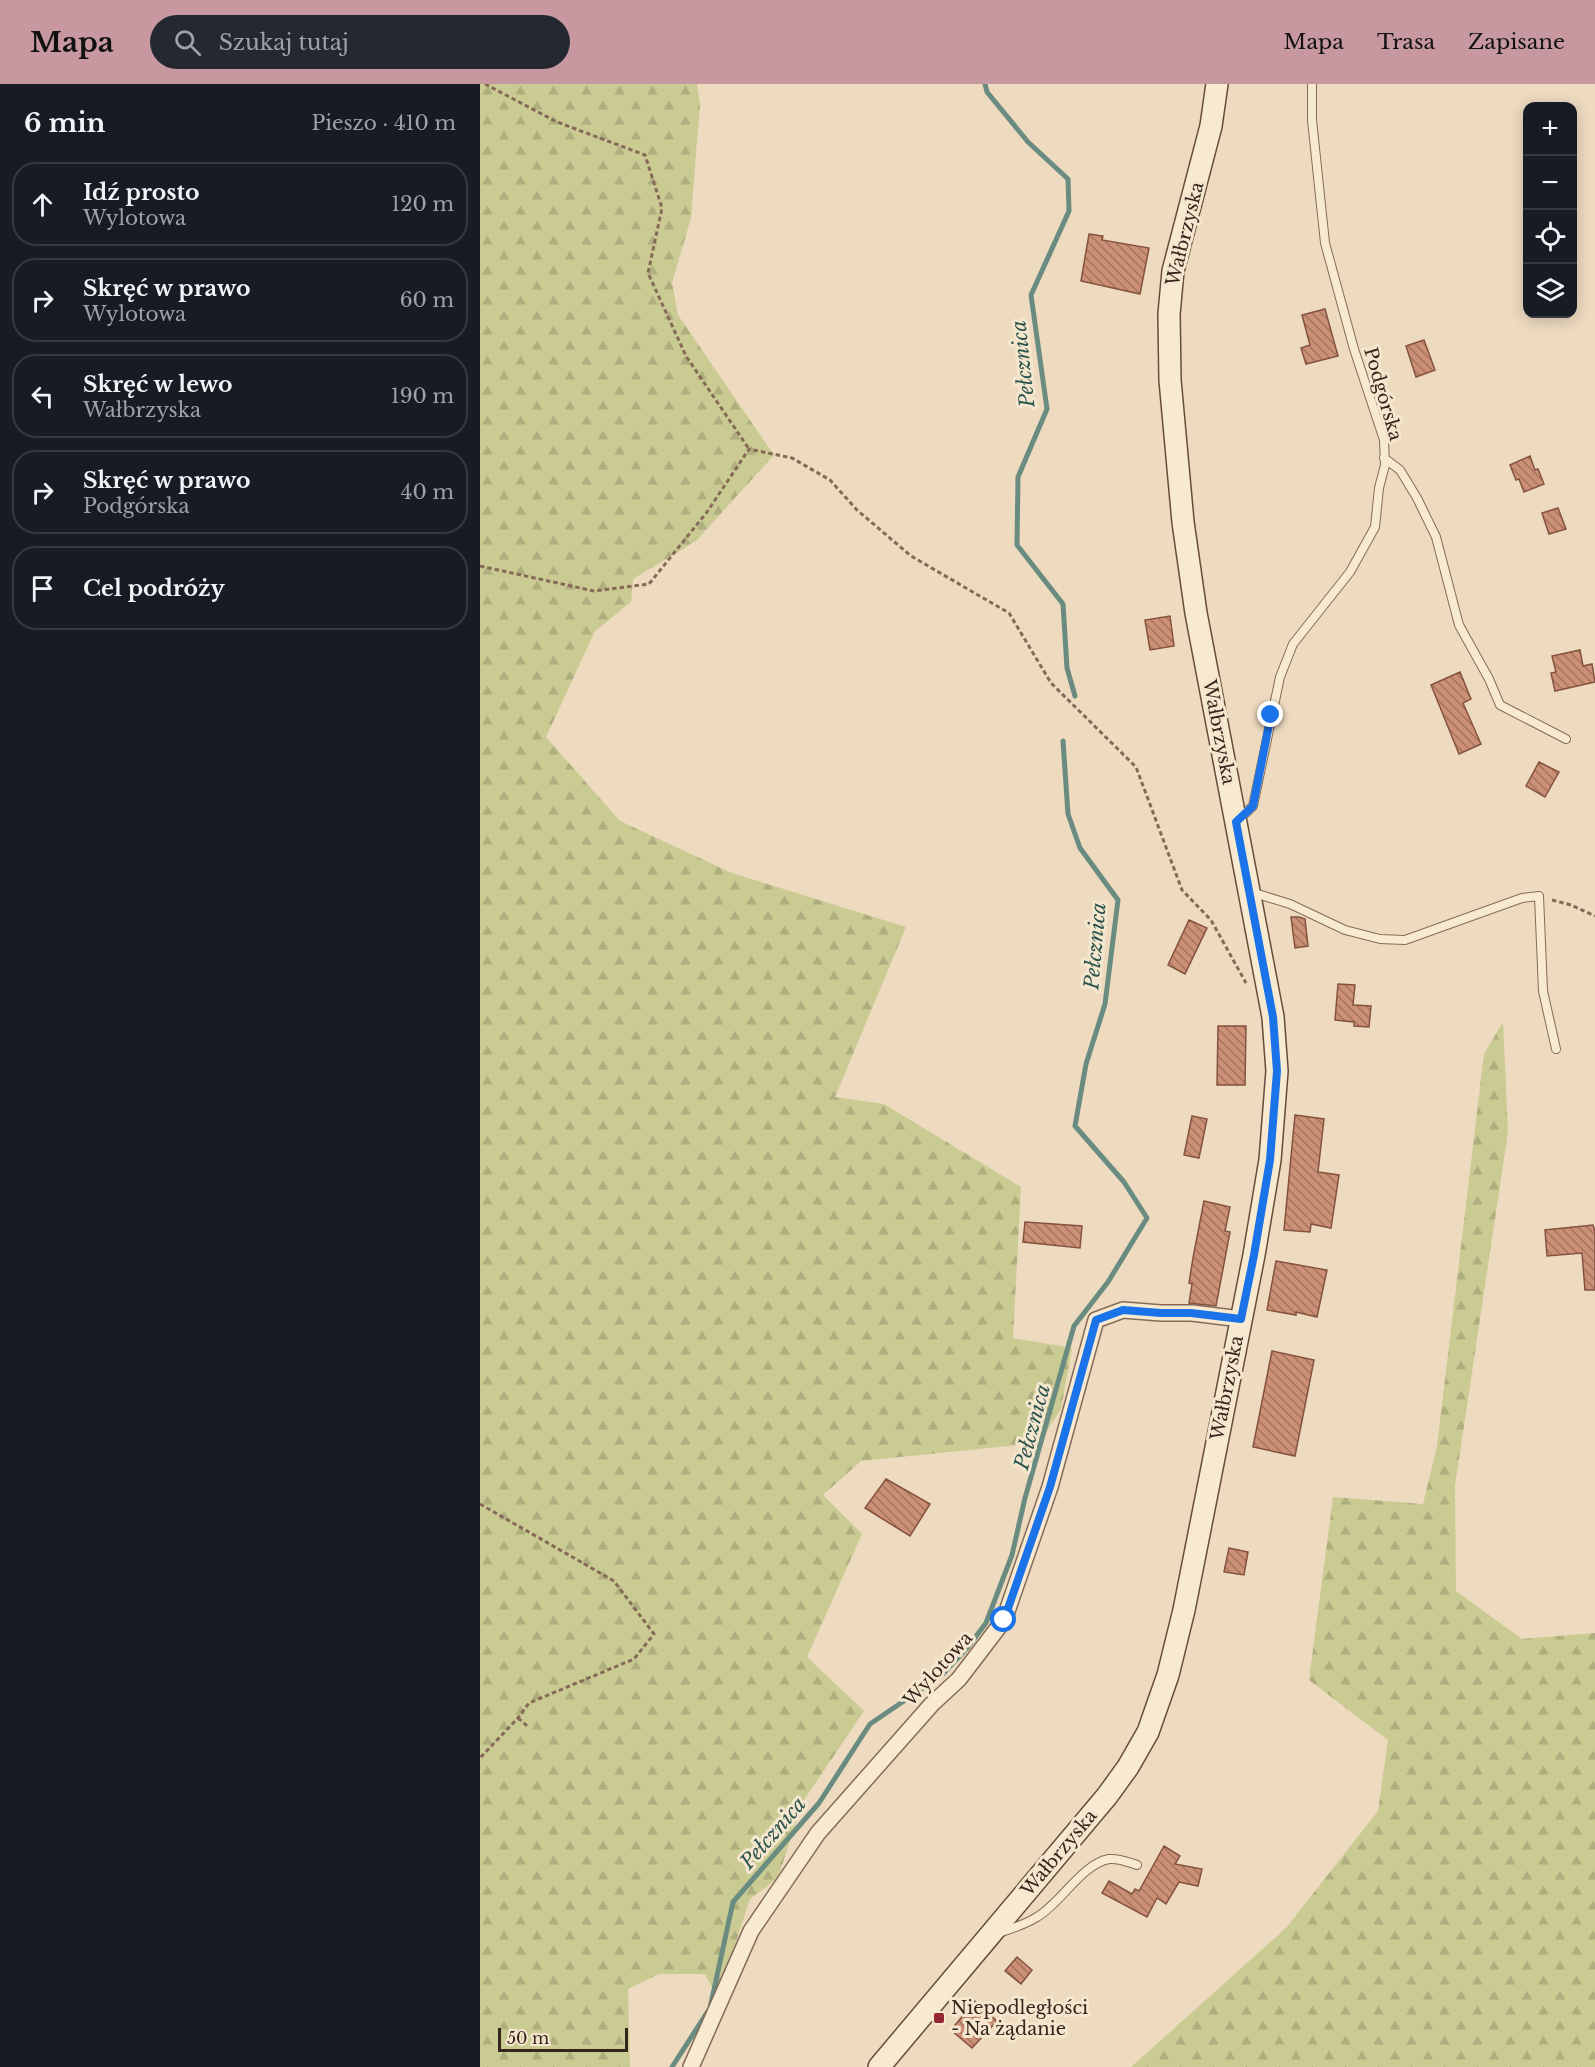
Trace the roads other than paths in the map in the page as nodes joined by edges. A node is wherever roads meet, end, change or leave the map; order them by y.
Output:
1 (1217, 84) edge
2 (1312, 84) edge
3 (1384, 458) junction
4 (1566, 739) dead end
5 (1236, 822) junction
6 (1250, 892) junction
7 (1556, 1049) dead end
8 (1241, 1319) junction
9 (1137, 1865) dead end
10 (988, 1937) junction
11 (691, 2067) edge
12 (879, 2067) edge

1 - 5 main road, Wałbrzyska
2 - 3 lane, Podgórska
3 - 4 lane
3 - 5 lane, Podgórska
5 - 6 main road, Wałbrzyska
6 - 7 lane
6 - 8 main road, Wałbrzyska
8 - 10 main road, Wałbrzyska
8 - 11 street, Wylotowa
9 - 10 lane
10 - 12 main road, Wałbrzyska

